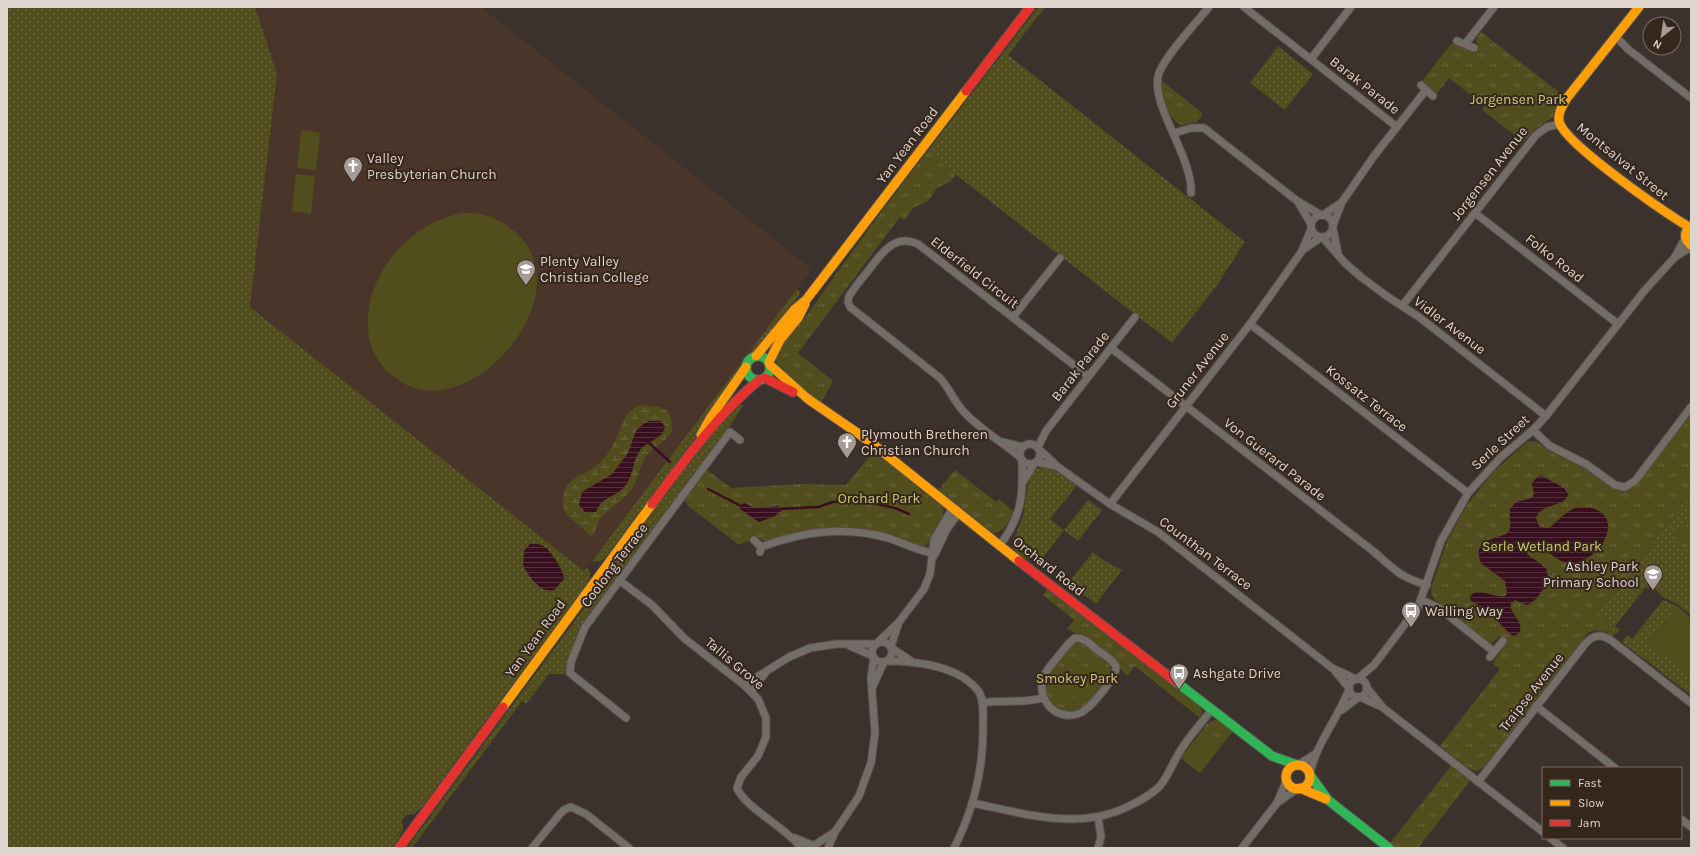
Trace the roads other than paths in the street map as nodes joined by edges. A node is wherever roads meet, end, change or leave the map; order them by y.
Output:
1 (1030, 7) edge
2 (1209, 7) edge
3 (1244, 7) edge
4 (1351, 7) edge
5 (1494, 7) edge
6 (1639, 7) edge
7 (1614, 38) junction
8 (1457, 41) dead end
9 (1466, 43) junction
10 (1474, 48) dead end
11 (1311, 59) junction
12 (1433, 96) dead end
13 (1691, 98) edge
14 (1560, 124) junction
15 (1397, 127) junction
16 (1174, 133) junction
17 (1191, 193) dead end
18 (1296, 200) junction
19 (1342, 202) junction
20 (1475, 213) junction
21 (1322, 215) junction
22 (1311, 226) junction
23 (1333, 227) junction
24 (1689, 236) edge
25 (1322, 238) junction
26 (1302, 251) junction
27 (1339, 255) junction
28 (1675, 257) junction
29 (1060, 258) dead end
30 (806, 300) junction
31 (1402, 306) junction
32 (1013, 317) junction
33 (1135, 317) dead end
34 (1250, 324) junction
35 (1618, 324) junction
36 (1111, 348) junction
37 (756, 356) junction
38 (769, 363) junction
39 (746, 367) junction
40 (1088, 376) junction
41 (762, 379) junction
42 (808, 399) junction
43 (1186, 406) junction
44 (1691, 407) edge
45 (1546, 416) junction
46 (1533, 430) junction
47 (1046, 431) junction
48 (740, 440) dead end
49 (998, 440) junction
50 (1026, 445) junction
51 (695, 446) junction
52 (1039, 449) junction
53 (1021, 459) junction
54 (1036, 463) junction
55 (1058, 467) junction
56 (1022, 484) junction
57 (1468, 493) junction
58 (1110, 504) junction
59 (955, 511) junction
60 (754, 540) dead end
61 (1000, 546) junction
62 (933, 555) junction
63 (620, 580) junction
64 (1427, 585) junction
65 (1422, 600) junction
66 (899, 622) junction
67 (1503, 641) dead end
68 (877, 643) junction
69 (846, 645) junction
70 (892, 647) junction
71 (873, 657) junction
72 (886, 662) junction
73 (913, 662) junction
74 (1374, 665) junction
75 (1332, 668) junction
76 (768, 671) junction
77 (1356, 679) junction
78 (744, 685) junction
79 (1367, 687) junction
80 (872, 688) junction
81 (1349, 689) junction
82 (751, 691) junction
83 (1360, 697) junction
84 (1043, 698) junction
85 (982, 703) junction
86 (1691, 703) edge
87 (1536, 706) junction
88 (1382, 707) junction
89 (1212, 709) junction
90 (1340, 711) junction
91 (626, 718) dead end
92 (1316, 754) junction
93 (1272, 756) junction
94 (1298, 765) junction
95 (1614, 767) edge
96 (1310, 775) junction
97 (1287, 778) junction
98 (1478, 782) junction
99 (1299, 788) junction
100 (1328, 800) junction
101 (972, 803) junction
102 (1277, 803) junction
103 (1098, 817) junction
104 (1682, 820) edge
105 (1691, 827) edge
106 (1542, 831) edge
107 (835, 832) junction
108 (791, 836) junction
109 (1551, 839) edge
110 (813, 846) edge
111 (399, 848) edge
112 (532, 848) edge
113 (629, 848) edge
114 (801, 848) edge
115 (824, 848) edge
116 (828, 848) edge
117 (954, 848) edge
118 (1098, 848) edge
119 (1242, 848) edge
120 (1389, 848) edge
121 (1563, 848) edge

1 - 30 main road, Yan Yean Road
2 - 16 street
3 - 11 street, Barak Parade
4 - 11 street
5 - 9 street
6 - 7 main road
7 - 13 street
7 - 14 main road
8 - 9 street
9 - 10 street
11 - 15 street, Barak Parade
12 - 15 street
14 - 20 street, Jorgensen Avenue
14 - 24 main road, Montsalvat Street
15 - 19 street, Barak Parade
16 - 17 street
16 - 18 street
18 - 21 street
18 - 22 street
19 - 21 street, Barak Parade
19 - 23 street, Barak Parade
20 - 31 street, Jorgensen Avenue
20 - 35 street, Folko Road
21 - 22 street
21 - 23 street
22 - 25 street
22 - 26 street, Gruner Avenue
23 - 25 street
23 - 27 street
24 - 28 street, Serle Street
24 - 28 street, Serle Street
25 - 26 street, Gruner Avenue
25 - 27 street, Vidler Avenue
26 - 34 street, Gruner Avenue
27 - 31 street, Vidler Avenue
28 - 35 street, Serle Street
29 - 32 street
30 - 37 main road, Yan Yean Road
30 - 38 main road, Yan Yean Road
31 - 45 street, Vidler Avenue
32 - 40 street, Elderfield Circuit
32 - 49 street, Elderfield Circuit
33 - 36 street, Barak Parade
34 - 43 street, Gruner Avenue
34 - 57 street, Kossatz Terrace
35 - 45 street, Serle Street
36 - 40 street, Barak Parade
36 - 43 street, Von Guerard Parade
37 - 38 main road
37 - 39 main road
38 - 41 main road
38 - 42 main road, Orchard Road
39 - 41 main road
39 - 51 main road, Yan Yean Road
40 - 47 street, Barak Parade
41 - 42 main road, Orchard Road
41 - 51 main road, Yan Yean Road
42 - 59 main road, Orchard Road
43 - 58 street, Gruner Avenue
43 - 64 street, Von Guerard Parade
44 - 46 street
45 - 46 street, Serle Street
46 - 57 street, Serle Street
47 - 50 street, Barak Parade
47 - 52 street, Barak Parade
48 - 63 street, Coolong Terrace
49 - 50 street, Elderfield Circuit
49 - 53 street, Elderfield Circuit
50 - 52 street
50 - 53 street
51 - 111 main road, Yan Yean Road
52 - 54 street
52 - 55 street, Counthan Terrace
53 - 54 street
53 - 56 street
54 - 55 street, Counthan Terrace
54 - 56 street
55 - 58 street, Counthan Terrace
56 - 61 street
57 - 64 street, Serle Street
58 - 75 street, Counthan Terrace
59 - 61 main road, Orchard Road
59 - 62 street
60 - 62 street
61 - 89 main road, Orchard Road
62 - 66 street
63 - 78 street, Tallis Grove
63 - 91 street, Coolong Terrace
64 - 65 street, Serle Street
65 - 67 street
65 - 74 street, Serle Street
66 - 68 street
66 - 70 street
68 - 69 street
68 - 70 street
68 - 71 street
69 - 71 street
69 - 76 street
70 - 72 street
70 - 73 street
71 - 72 street
71 - 80 street
72 - 73 street
72 - 80 street
73 - 85 street
74 - 77 street, Serle Street
74 - 79 street, Serle Street
75 - 77 street, Counthan Terrace
75 - 81 street, Counthan Terrace
76 - 78 street
76 - 82 street
77 - 79 street
77 - 81 street
78 - 82 street, Tallis Grove
79 - 83 street
79 - 88 street
80 - 107 street
81 - 83 street
81 - 90 street
82 - 108 street, Tallis Grove
83 - 88 street
83 - 90 street
84 - 84 street
84 - 85 street
85 - 101 street
86 - 87 street, Traipse Avenue
87 - 95 street
87 - 98 street, Traipse Avenue
88 - 98 street
89 - 93 main road, Orchard Road
89 - 103 street
90 - 92 street
92 - 94 street
92 - 96 street
93 - 94 main road, Orchard Road
93 - 97 main road, Orchard Road
94 - 96 main road
94 - 97 main road
96 - 99 main road
96 - 100 main road
97 - 99 main road
97 - 102 street
98 - 106 street
99 - 100 main road
99 - 102 street
100 - 120 main road
101 - 103 street
101 - 117 street
102 - 119 street
103 - 118 street
104 - 105 street
107 - 110 street
107 - 116 street
108 - 110 street, Tallis Grove
108 - 114 street, Tallis Grove
109 - 121 street
110 - 115 street, Tallis Grove
112 - 113 street

